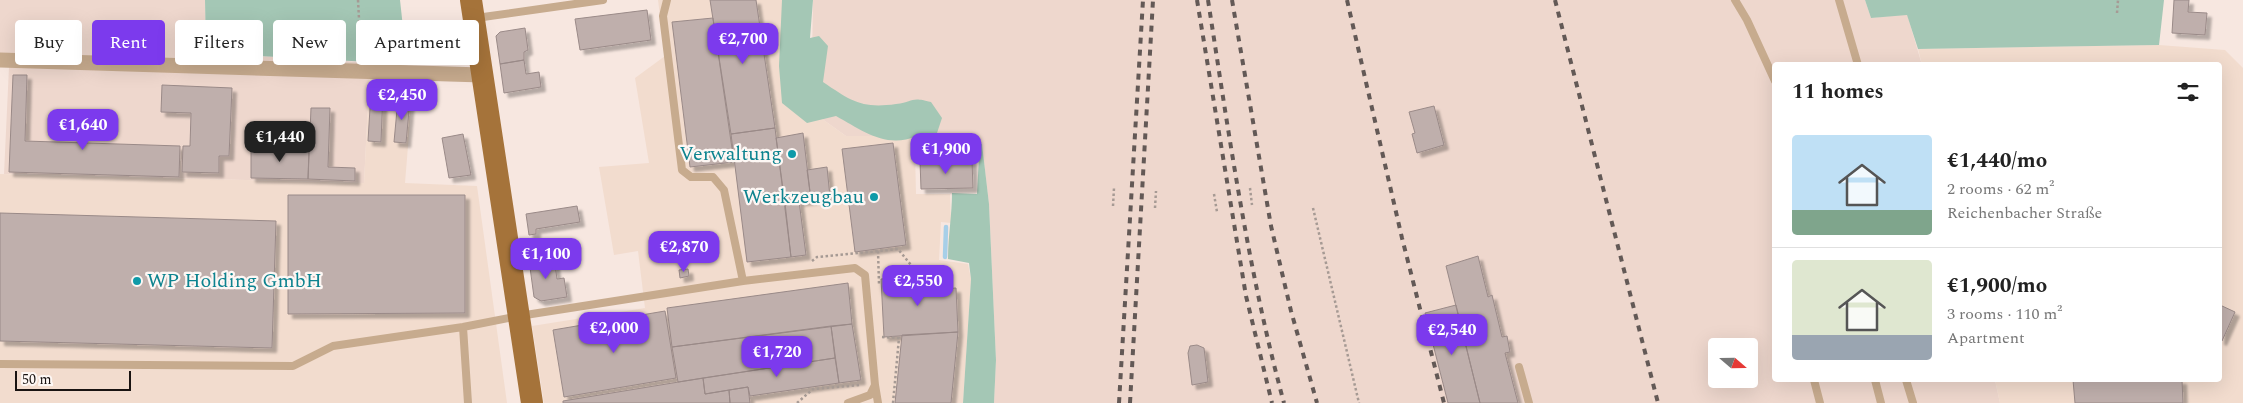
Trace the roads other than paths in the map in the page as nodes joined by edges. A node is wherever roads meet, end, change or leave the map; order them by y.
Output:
1 (604, 0) edge
2 (667, 0) edge
3 (1736, 0) edge
4 (1839, 0) edge
5 (472, 9) edge
6 (0, 60) edge
7 (1857, 62) edge
8 (1772, 74) edge
9 (482, 75) junction
10 (743, 281) junction
11 (519, 316) junction
12 (463, 327) junction
13 (0, 364) edge
14 (1519, 367) dead end
15 (1815, 382) edge
16 (1876, 382) edge
17 (1907, 382) edge
18 (875, 386) junction
19 (468, 403) edge
20 (532, 403) edge
21 (848, 403) edge
22 (878, 403) edge
23 (1528, 403) edge
24 (1820, 403) edge
25 (1881, 403) edge
26 (1913, 403) edge

1 - 5 lane
2 - 10 lane
3 - 8 lane
4 - 7 lane
5 - 9 main road
6 - 9 street
9 - 11 main road
10 - 11 lane
10 - 18 lane
11 - 12 lane
11 - 20 main road
12 - 13 lane
12 - 19 lane
14 - 23 lane
15 - 24 lane
16 - 25 lane
17 - 26 lane
18 - 21 lane
18 - 22 lane

